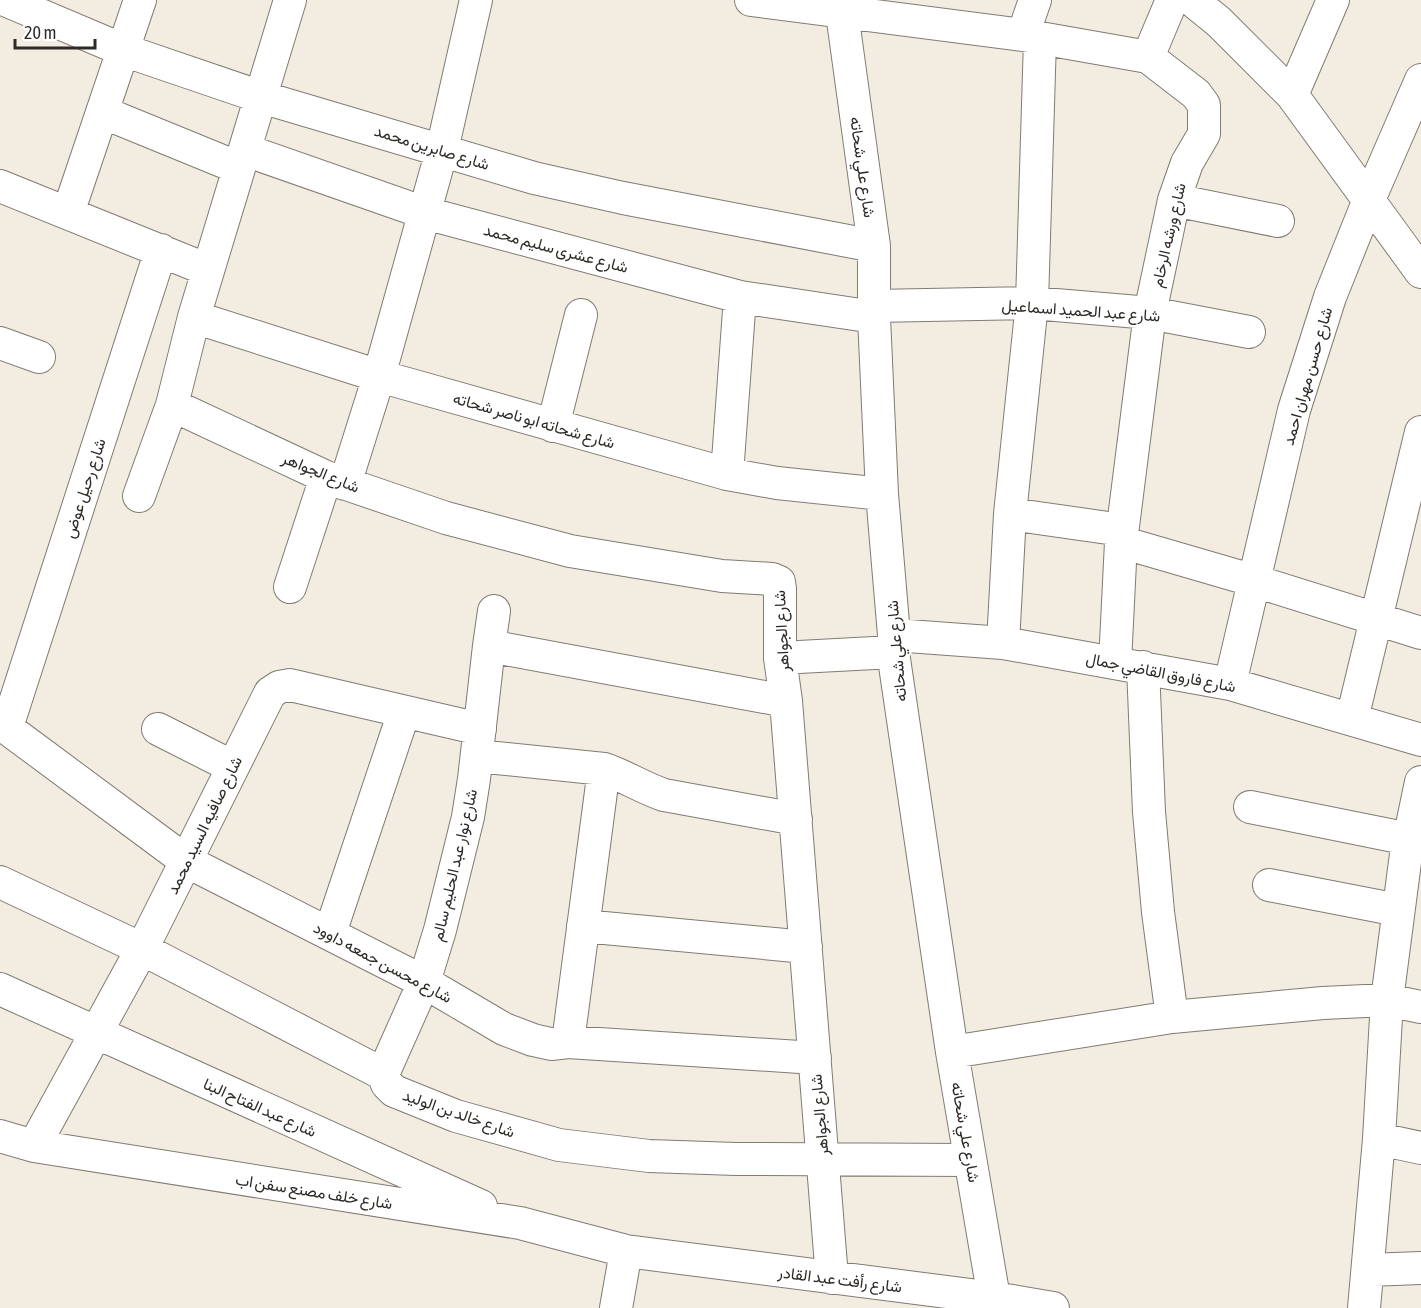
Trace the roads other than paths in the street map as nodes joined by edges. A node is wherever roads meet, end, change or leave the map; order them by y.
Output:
1 (5, 0) edge
2 (140, 0) edge
3 (291, 0) edge
4 (476, 0) edge
5 (751, 0) edge
6 (1035, 0) edge
7 (1172, 0) edge
8 (1192, 0) edge
9 (1333, 0) edge
10 (841, 6) edge
11 (1031, 37) junction
12 (123, 50) junction
13 (1148, 57) junction
14 (1421, 80) edge
15 (1292, 95) junction
16 (261, 97) junction
17 (102, 112) junction
18 (442, 150) junction
19 (242, 159) junction
20 (0, 186) edge
21 (1173, 200) junction
22 (1368, 202) junction
23 (68, 213) junction
24 (425, 213) junction
25 (1278, 221) dead end
26 (874, 246) junction
27 (161, 250) junction
28 (208, 270) junction
29 (1421, 272) edge
30 (740, 297) junction
31 (1032, 303) junction
32 (874, 311) junction
33 (1150, 313) junction
34 (581, 315) dead end
35 (194, 317) junction
36 (1249, 332) dead end
37 (0, 343) edge
38 (39, 357) dead end
39 (379, 376) junction
40 (172, 405) junction
41 (553, 426) junction
42 (1421, 432) edge
43 (728, 474) junction
44 (336, 481) junction
45 (882, 494) junction
46 (140, 496) dead end
47 (1010, 514) junction
48 (1411, 516) edge
49 (1121, 536) junction
50 (1255, 581) junction
51 (290, 587) dead end
52 (494, 611) dead end
53 (1376, 619) junction
54 (1421, 633) edge
55 (894, 643) junction
56 (1003, 644) junction
57 (489, 646) junction
58 (780, 658) junction
59 (1129, 665) junction
60 (1230, 684) junction
61 (786, 700) junction
62 (404, 712) junction
63 (1352, 719) junction
64 (3, 725) edge
65 (158, 729) dead end
66 (1421, 740) edge
67 (478, 742) junction
68 (233, 767) junction
69 (604, 769) junction
70 (1421, 782) edge
71 (1250, 807) dead end
72 (796, 819) junction
73 (1412, 850) edge
74 (186, 861) junction
75 (0, 882) edge
76 (1269, 885) dead end
77 (1398, 910) junction
78 (583, 926) junction
79 (330, 933) junction
80 (806, 947) junction
81 (142, 950) junction
82 (424, 982) junction
83 (0, 989) edge
84 (1387, 1000) junction
85 (1421, 1007) edge
86 (1172, 1017) junction
87 (95, 1032) junction
88 (568, 1042) junction
89 (952, 1052) junction
90 (815, 1058) junction
91 (383, 1074) junction
92 (0, 1136) edge
93 (1379, 1139) junction
94 (34, 1146) junction
95 (1421, 1148) edge
96 (823, 1158) junction
97 (970, 1160) junction
98 (520, 1224) junction
99 (626, 1251) junction
100 (1421, 1268) edge
101 (1368, 1270) junction
102 (832, 1278) junction
103 (994, 1299) junction
104 (616, 1308) edge
105 (1053, 1308) edge
106 (1364, 1308) edge

1 - 12 street, شارع صابرين محمد
2 - 12 street
3 - 16 street
4 - 18 street
5 - 10 street, شارع ورشه الرخام
6 - 11 street
7 - 13 street
8 - 15 street
9 - 15 street
10 - 11 street, شارع ورشه الرخام
10 - 26 street, شارع علي شحاته
11 - 13 street, شارع ورشه الرخام
11 - 31 street
12 - 16 street, شارع صابرين محمد
12 - 17 street
13 - 21 street, شارع ورشه الرخام
14 - 22 street, شارع حسن مهران احمد
15 - 22 street
16 - 18 street, شارع صابرين محمد
16 - 19 street
17 - 19 street, شارع عشرى سليم محمد
17 - 23 street
18 - 24 street
18 - 26 street, شارع صابرين محمد
19 - 24 street, شارع عشرى سليم محمد
19 - 28 street
20 - 23 street
21 - 25 street
21 - 33 street, شارع ورشه الرخام
22 - 29 street
22 - 50 street, شارع حسن مهران احمد
23 - 27 street
24 - 30 street, شارع عشرى سليم محمد
24 - 39 street
26 - 32 street, شارع علي شحاته
27 - 28 street
27 - 64 street, شارع رحيل عوض
28 - 35 street
30 - 32 street, شارع عشرى سليم محمد
30 - 43 street
31 - 32 street, شارع عبد الحميد اسماعيل
31 - 33 street, شارع عبد الحميد اسماعيل
31 - 47 street
32 - 45 street, شارع علي شحاته
33 - 36 street, شارع عبد الحميد اسماعيل
33 - 49 street, شارع ورشه الرخام
34 - 41 street
35 - 39 street, شارع شحاته ابو ناصر شحاته
35 - 40 street
37 - 38 street
39 - 41 street, شارع شحاته ابو ناصر شحاته
39 - 44 street
40 - 44 street, شارع الجواهر
40 - 46 street
41 - 43 street, شارع شحاته ابو ناصر شحاته
42 - 48 street
43 - 45 street, شارع شحاته ابو ناصر شحاته
44 - 51 street
44 - 58 street, شارع الجواهر
45 - 55 street, شارع علي شحاته
47 - 49 street
47 - 56 street
48 - 53 street
49 - 50 street
49 - 59 street, شارع ورشه الرخام
50 - 53 street
50 - 60 street, شارع حسن مهران احمد
52 - 57 street, شارع نوار عبد الحليم سالم
53 - 54 street
53 - 63 street
55 - 56 street, شارع فاروق القاضي جمال
55 - 58 street, شارع فاروق القاضي جمال
55 - 89 street, شارع علي شحاته
56 - 59 street, شارع فاروق القاضي جمال
57 - 61 street
57 - 67 street, شارع نوار عبد الحليم سالم
58 - 61 street, شارع الجواهر
59 - 60 street, شارع فاروق القاضي جمال
59 - 86 street, شارع ورشه الرخام
60 - 63 street, شارع فاروق القاضي جمال
61 - 72 street, شارع الجواهر
62 - 67 street, شارع صافيه السيد محمد
62 - 68 street, شارع صافيه السيد محمد
62 - 79 street
63 - 66 street, شارع فاروق القاضي جمال
64 - 74 street, شارع محسن جمعه داوود
65 - 68 street
67 - 69 street, شارع صافيه السيد محمد
67 - 82 street, شارع نوار عبد الحليم سالم
68 - 74 street, شارع صافيه السيد محمد
69 - 72 street, شارع صافيه السيد محمد
69 - 78 street
70 - 73 street
71 - 73 street
72 - 80 street, شارع الجواهر
73 - 77 street
74 - 79 street, شارع محسن جمعه داوود
74 - 81 street, شارع صافيه السيد محمد
75 - 81 street, شارع خالد بن الوليد
76 - 77 street
77 - 84 street
78 - 80 street
78 - 88 street
79 - 82 street, شارع محسن جمعه داوود
80 - 90 street, شارع الجواهر
81 - 87 street, شارع صافيه السيد محمد
81 - 91 street, شارع خالد بن الوليد
82 - 88 street, شارع محسن جمعه داوود
82 - 91 street, شارع نوار عبد الحليم سالم
83 - 87 street, شارع عبد الفتاح البنا
84 - 85 street
84 - 86 street
84 - 93 street
86 - 89 street
87 - 94 street, شارع صافيه السيد محمد
87 - 98 street, شارع عبد الفتاح البنا
88 - 90 street, شارع محسن جمعه داوود
89 - 97 street, شارع علي شحاته
90 - 96 street, شارع الجواهر
91 - 96 street, شارع خالد بن الوليد
92 - 94 street, شارع خلف مصنع سفن اب
93 - 95 street
93 - 101 street
94 - 98 street, شارع خلف مصنع سفن اب
96 - 97 street, شارع خالد بن الوليد
96 - 102 street, شارع الجواهر
97 - 103 street, شارع علي شحاته
98 - 99 street, شارع خلف مصنع سفن اب
99 - 102 street, شارع رأفت عبد القادر
99 - 104 street
100 - 101 street
101 - 106 street
102 - 103 street, شارع رأفت عبد القادر
103 - 105 street, شارع رأفت عبد القادر

